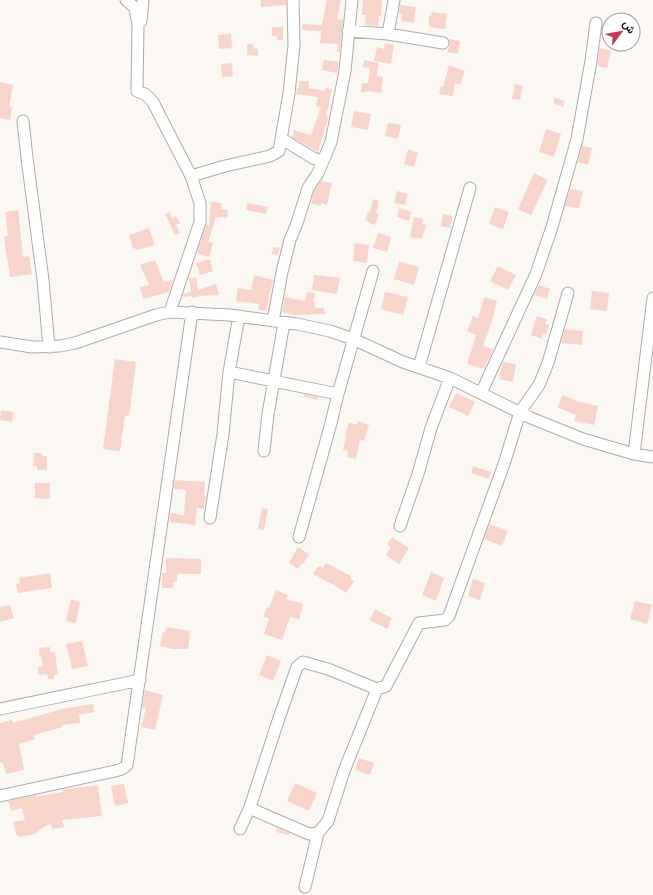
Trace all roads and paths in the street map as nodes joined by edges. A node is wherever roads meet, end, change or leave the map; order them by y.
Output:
1 (126, 0) edge
2 (143, 0) edge
3 (293, 0) edge
4 (352, 0) edge
5 (394, 0) edge
6 (596, 23) dead end
7 (348, 31) junction
8 (388, 34) junction
9 (443, 43) dead end
10 (145, 94) junction
11 (23, 121) dead end
12 (282, 139) junction
13 (323, 161) junction
14 (191, 176) junction
15 (470, 188) dead end
16 (373, 272) dead end
17 (568, 293) dead end
18 (653, 298) edge
19 (170, 312) junction
20 (192, 312) junction
21 (239, 316) junction
22 (278, 322) junction
23 (353, 339) junction
24 (0, 342) edge
25 (49, 347) junction
26 (419, 367) junction
27 (229, 372) junction
28 (450, 378) junction
29 (274, 382) junction
30 (481, 393) junction
31 (338, 394) junction
32 (520, 412) junction
33 (264, 451) dead end
34 (634, 454) junction
35 (653, 457) edge
36 (210, 518) dead end
37 (400, 526) dead end
38 (299, 537) dead end
39 (140, 680) junction
40 (377, 690) junction
41 (0, 709) edge
42 (0, 796) edge
43 (250, 807) junction
44 (240, 829) dead end
45 (318, 833) junction
46 (305, 886) dead end

1 - 10 street
2 - 10 street
3 - 12 street
4 - 7 street
5 - 8 street
6 - 30 street
7 - 8 street
7 - 13 street
8 - 9 street
10 - 14 street
11 - 25 street
12 - 13 street
12 - 14 street
13 - 22 street
14 - 19 street
15 - 26 street
16 - 23 street
17 - 32 street
18 - 34 street
19 - 20 street
19 - 25 street
20 - 21 street
20 - 39 street
21 - 22 street
21 - 27 street
22 - 23 street
22 - 29 street
23 - 26 street
23 - 31 street
24 - 25 street
26 - 28 street
27 - 29 street
27 - 36 street
28 - 30 street
28 - 37 street
29 - 31 street
29 - 33 street
30 - 32 street
31 - 38 street
32 - 34 street
32 - 40 street
34 - 35 street
39 - 41 street
39 - 42 street
40 - 43 street
40 - 45 street
43 - 44 street
43 - 45 street
45 - 46 street

